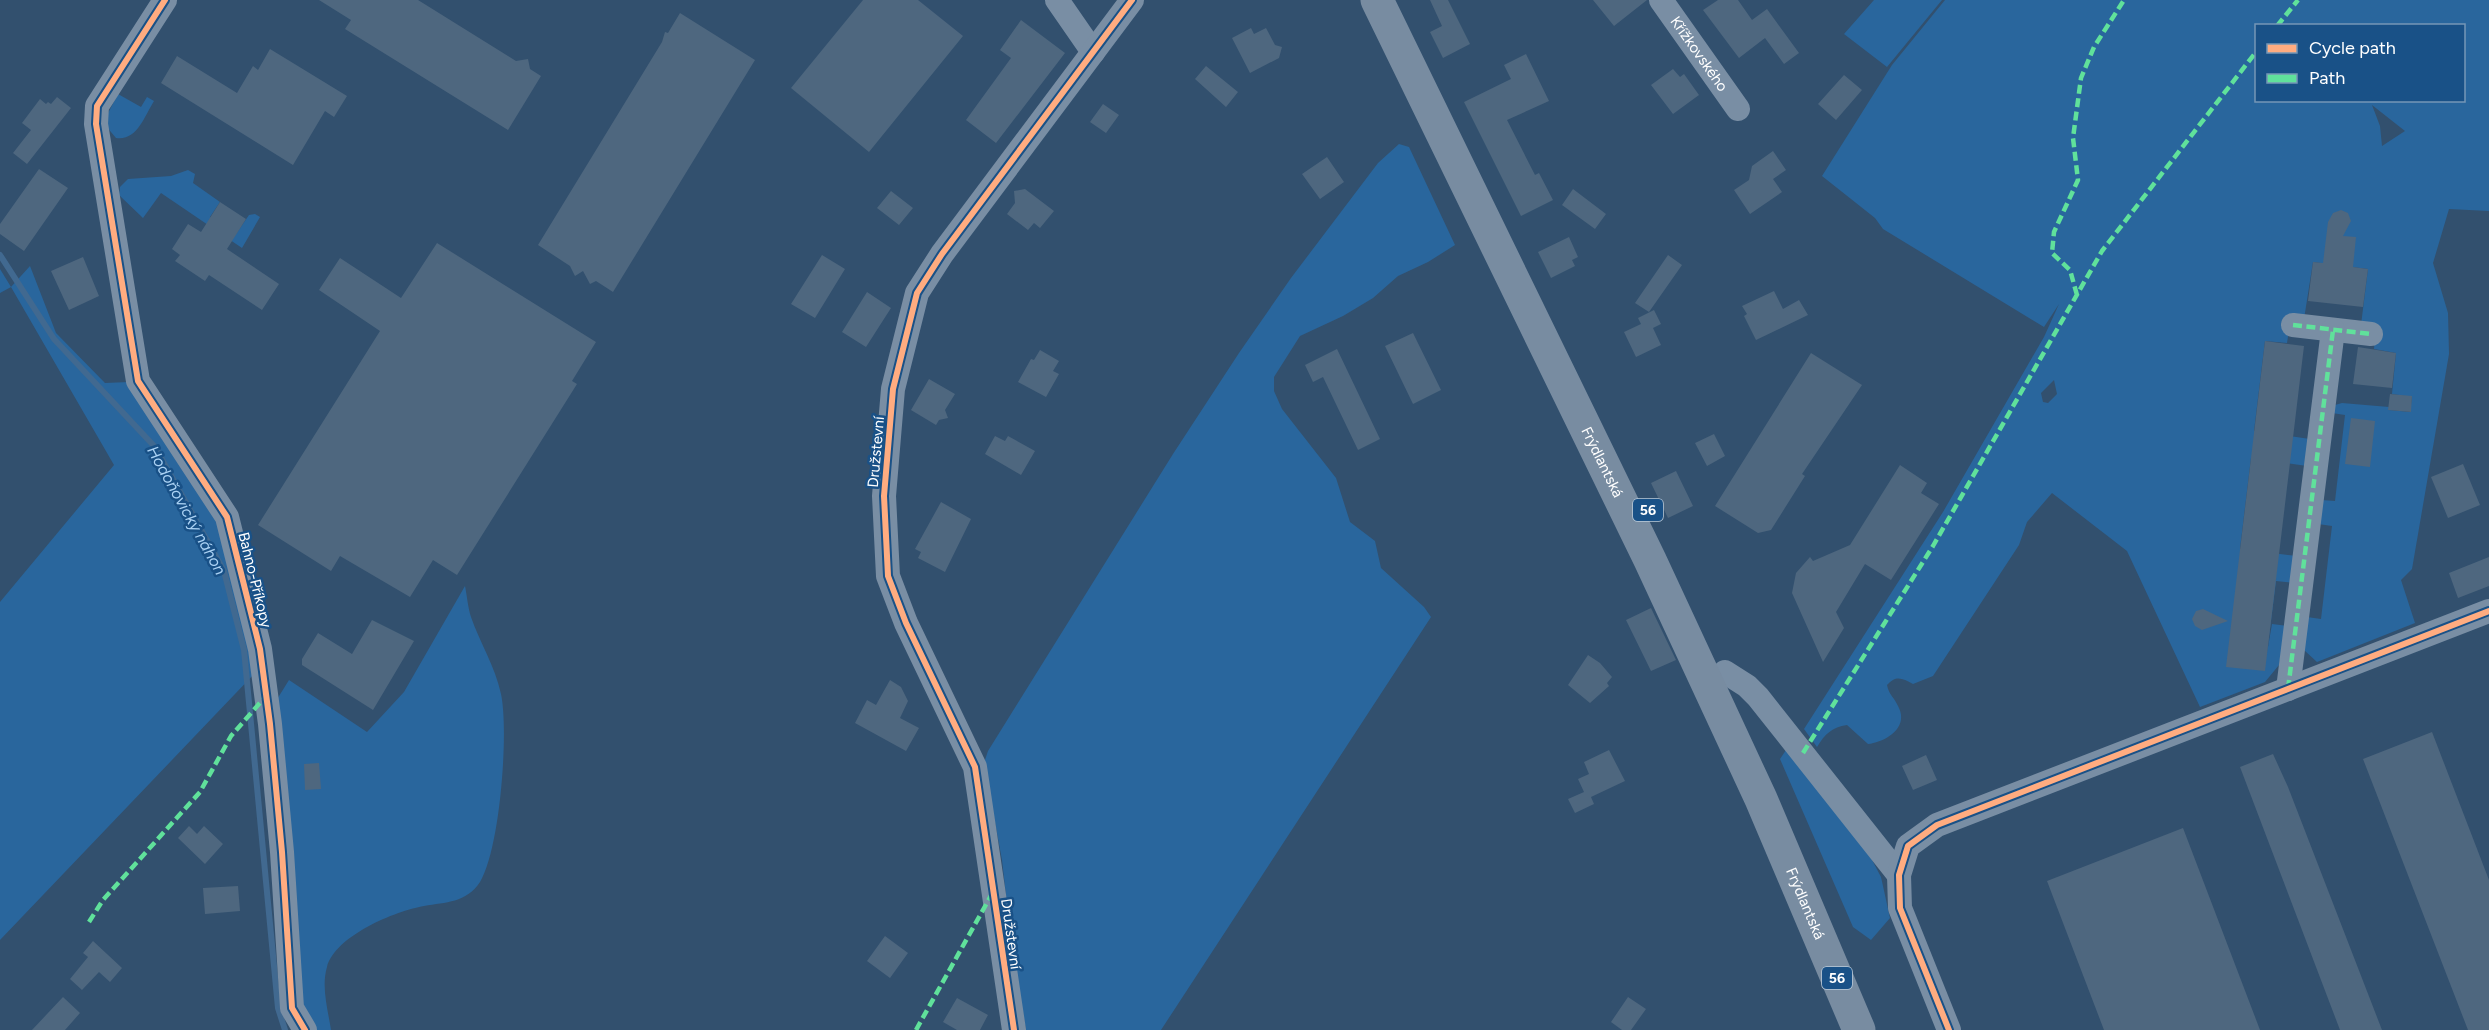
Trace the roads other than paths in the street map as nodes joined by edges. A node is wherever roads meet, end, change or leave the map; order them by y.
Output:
1 (165, 0) edge
2 (1057, 0) edge
3 (1132, 0) edge
4 (1377, 0) edge
5 (1398, 0) edge
6 (1661, 0) edge
7 (1093, 52) junction
8 (1738, 109) dead end
9 (2293, 325) dead end
10 (2333, 330) junction
11 (2371, 334) dead end
12 (2489, 611) edge
13 (1725, 672) junction
14 (2288, 689) junction
15 (1899, 875) junction
16 (305, 1030) edge
17 (1014, 1030) edge
18 (1859, 1030) edge
19 (1879, 1030) edge
20 (1949, 1030) edge

1 - 16 street, Bahno-Příkopy
2 - 7 street
3 - 7 street, Družstevní
4 - 18 main road, Frýdlantská / 56
5 - 13 main road, Frýdlantská / 56
6 - 8 street, Křížkovského
7 - 17 street, Družstevní
9 - 10 street
10 - 11 street
10 - 14 street
12 - 14 street
13 - 15 street
13 - 19 main road, Frýdlantská / 56
14 - 15 street
15 - 20 street

